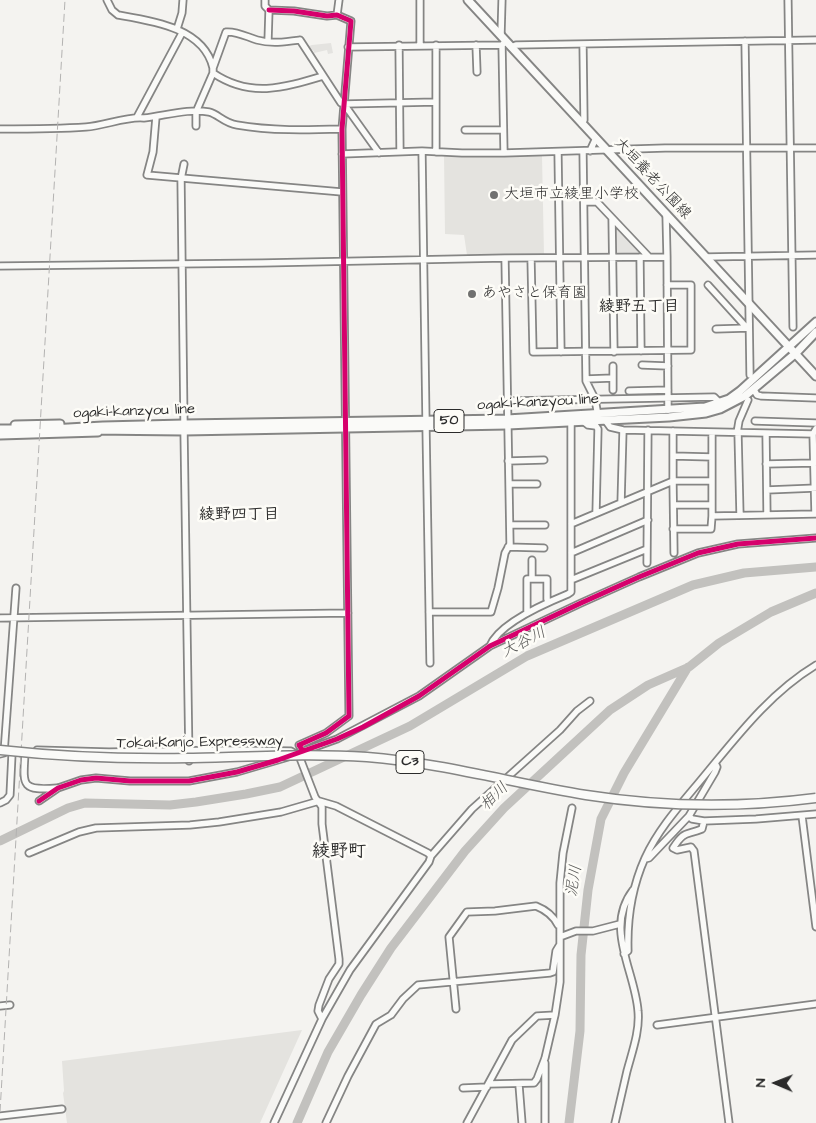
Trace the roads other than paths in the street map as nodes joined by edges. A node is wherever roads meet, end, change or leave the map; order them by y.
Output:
1 (107, 0) edge
2 (183, 0) edge
3 (265, 0) edge
4 (339, 0) edge
5 (420, 0) edge
6 (468, 0) edge
7 (502, 0) edge
8 (788, 0) edge
9 (270, 10) junction
10 (337, 15) junction
11 (179, 31) junction
12 (503, 40) junction
13 (816, 40) edge
14 (268, 41) junction
15 (745, 41) junction
16 (789, 41) junction
17 (583, 44) junction
18 (400, 45) junction
19 (420, 45) junction
20 (436, 45) junction
21 (476, 45) junction
22 (348, 46) junction
23 (512, 47) junction
24 (213, 70) junction
25 (477, 72) dead end
26 (322, 76) junction
27 (436, 102) junction
28 (399, 103) junction
29 (344, 104) junction
30 (196, 112) junction
31 (137, 117) junction
32 (156, 117) junction
33 (582, 124) junction
34 (196, 126) dead end
35 (0, 129) edge
36 (342, 129) junction
37 (465, 130) dead end
38 (503, 130) junction
39 (596, 138) junction
40 (747, 147) junction
41 (791, 148) junction
42 (816, 148) edge
43 (607, 150) junction
44 (422, 151) junction
45 (583, 151) junction
46 (590, 151) junction
47 (400, 152) junction
48 (436, 152) junction
49 (558, 152) junction
50 (379, 153) junction
51 (504, 153) junction
52 (342, 154) junction
53 (184, 164) dead end
54 (181, 179) junction
55 (342, 192) junction
56 (584, 202) junction
57 (666, 215) junction
58 (612, 218) junction
59 (749, 255) junction
60 (792, 255) junction
61 (816, 255) edge
62 (640, 257) junction
63 (649, 257) junction
64 (667, 257) junction
65 (706, 257) junction
66 (505, 258) junction
67 (559, 258) junction
68 (584, 258) junction
69 (613, 258) junction
70 (423, 259) junction
71 (531, 259) junction
72 (343, 261) junction
73 (182, 264) junction
74 (0, 266) edge
75 (667, 285) junction
76 (708, 285) dead end
77 (749, 302) junction
78 (816, 322) edge
79 (793, 327) dead end
80 (748, 328) junction
81 (716, 329) dead end
82 (816, 332) edge
83 (790, 346) junction
84 (668, 350) junction
85 (641, 351) junction
86 (561, 352) junction
87 (586, 352) junction
88 (614, 352) junction
89 (796, 353) junction
90 (614, 366) dead end
91 (642, 366) dead end
92 (668, 366) junction
93 (750, 375) dead end
94 (816, 376) edge
95 (613, 378) junction
96 (586, 379) junction
97 (613, 390) dead end
98 (668, 390) junction
99 (754, 390) junction
100 (629, 391) dead end
101 (668, 398) junction
102 (816, 398) edge
103 (595, 399) junction
104 (748, 400) dead end
105 (507, 401) junction
106 (720, 403) junction
107 (668, 410) junction
108 (600, 418) junction
109 (583, 421) junction
110 (755, 421) dead end
111 (508, 422) junction
112 (571, 422) junction
113 (816, 423) edge
114 (426, 424) junction
115 (344, 425) junction
116 (184, 428) junction
117 (103, 429) junction
118 (0, 430) edge
119 (623, 430) junction
120 (648, 430) junction
121 (674, 431) junction
122 (712, 432) junction
123 (815, 432) edge
124 (737, 433) junction
125 (766, 434) junction
126 (673, 456) junction
127 (712, 457) junction
128 (508, 460) junction
129 (544, 460) dead end
130 (814, 463) junction
131 (766, 464) junction
132 (673, 481) junction
133 (712, 481) junction
134 (509, 484) junction
135 (537, 484) dead end
136 (815, 488) edge
137 (767, 490) junction
138 (648, 492) junction
139 (621, 503) junction
140 (674, 505) junction
141 (712, 505) junction
142 (596, 513) junction
143 (767, 515) junction
144 (712, 516) junction
145 (740, 516) junction
146 (648, 520) junction
147 (571, 524) junction
148 (510, 525) junction
149 (545, 525) dead end
150 (674, 529) junction
151 (816, 538) edge
152 (508, 547) junction
153 (544, 548) dead end
154 (648, 549) junction
155 (571, 552) junction
156 (674, 553) dead end
157 (532, 560) dead end
158 (647, 563) dead end
159 (532, 579) junction
160 (571, 580) junction
161 (16, 588) dead end
162 (548, 602) junction
163 (430, 612) junction
164 (527, 612) junction
165 (348, 613) junction
166 (187, 615) junction
167 (0, 618) edge
168 (14, 618) junction
169 (490, 646) junction
170 (430, 663) dead end
171 (816, 665) edge
172 (590, 701) dead end
173 (189, 751) junction
174 (1, 752) edge
175 (25, 753) junction
176 (12, 754) junction
177 (299, 754) junction
178 (189, 761) dead end
179 (715, 763) junction
180 (58, 788) junction
181 (816, 798) edge
182 (317, 799) junction
183 (39, 801) dead end
184 (0, 803) edge
185 (572, 808) dead end
186 (816, 814) edge
187 (689, 816) junction
188 (802, 816) junction
189 (704, 821) junction
190 (29, 853) dead end
191 (431, 856) junction
192 (645, 859) junction
193 (635, 887) junction
194 (620, 924) junction
195 (559, 926) junction
196 (816, 927) edge
197 (560, 937) junction
198 (559, 946) junction
199 (624, 954) junction
200 (453, 982) junction
201 (816, 1004) edge
202 (10, 1005) dead end
203 (0, 1006) edge
204 (456, 1009) dead end
205 (556, 1015) junction
206 (715, 1016) junction
207 (322, 1019) junction
208 (657, 1025) dead end
209 (545, 1058) junction
210 (488, 1085) junction
211 (519, 1085) junction
212 (463, 1088) dead end
213 (62, 1109) dead end
214 (0, 1116) edge
215 (274, 1123) edge
216 (326, 1123) edge
217 (467, 1123) edge
218 (522, 1123) edge
219 (545, 1123) edge
220 (615, 1123) edge
221 (729, 1123) edge

1 - 11 street
2 - 11 street
3 - 9 street
4 - 10 street
5 - 19 street
6 - 12 main road, 大垣養老公園線
7 - 12 street
8 - 16 street
9 - 10 street
9 - 14 street
10 - 22 street
11 - 24 street
11 - 31 street
12 - 21 street
12 - 23 main road, 大垣養老公園線
12 - 38 street
13 - 16 street
14 - 24 street
14 - 26 street
15 - 16 street
15 - 17 street
15 - 40 street
16 - 41 street
17 - 23 street
17 - 33 street
18 - 19 street
18 - 22 street
18 - 28 street
19 - 20 street
20 - 21 street
20 - 27 street
21 - 25 street
22 - 29 street
23 - 33 main road, 大垣養老公園線
24 - 26 street
24 - 30 street
26 - 29 street
27 - 28 street
27 - 48 street
28 - 29 street
28 - 47 street
29 - 36 street
29 - 50 street
30 - 32 street
30 - 34 street
30 - 36 street
31 - 32 street
31 - 35 street
32 - 54 street
33 - 39 main road, 大垣養老公園線
36 - 52 street
37 - 38 street
38 - 51 street
39 - 43 main road, 大垣養老公園線
39 - 46 street
40 - 41 street
40 - 43 street
40 - 59 street
41 - 42 street
41 - 60 street
43 - 46 street
43 - 57 main road, 大垣養老公園線
44 - 47 street
44 - 48 street
44 - 70 street
45 - 46 street
45 - 49 street
45 - 56 street
47 - 50 street
48 - 51 street
49 - 51 street
49 - 67 street
50 - 52 street
52 - 55 street
53 - 54 street
54 - 55 street
54 - 73 street
55 - 72 street
56 - 58 street
56 - 68 street
57 - 64 street
57 - 65 main road, 大垣養老公園線
58 - 63 street
58 - 69 street
59 - 60 street
59 - 65 street
59 - 77 street
60 - 61 street
60 - 79 street
62 - 63 street
62 - 69 street
62 - 85 street
63 - 64 street
64 - 75 street
65 - 77 main road, 大垣養老公園線
66 - 70 street
66 - 71 street
66 - 105 street
67 - 68 street
67 - 71 street
67 - 86 street
68 - 69 street
68 - 87 street
69 - 88 street
70 - 72 street
70 - 114 street
71 - 86 street
72 - 73 street
72 - 115 street
73 - 74 street
73 - 116 street
75 - 84 street
75 - 84 street
76 - 80 street
77 - 80 street
77 - 83 main road, 大垣養老公園線
78 - 83 main road, ogaki-kanzyou line / 50
80 - 81 street
80 - 93 street
82 - 89 main road, ogaki-kanzyou line / 50
83 - 89 main road, 大垣養老公園線
83 - 106 main road, ogaki-kanzyou line / 50
84 - 85 street
84 - 92 street
85 - 88 street
86 - 87 street
87 - 88 street
87 - 96 street
89 - 94 main road, 大垣養老公園線
89 - 99 main road, ogaki-kanzyou line / 50
90 - 95 street
91 - 92 street
92 - 98 street
95 - 96 street
95 - 97 street
96 - 103 street
98 - 100 street
98 - 101 street
99 - 102 street
99 - 108 main road, ogaki-kanzyou line / 50
101 - 103 street
101 - 106 street
101 - 107 street
103 - 105 street
103 - 108 street
104 - 124 street
105 - 111 street
106 - 107 main road, ogaki-kanzyou line / 50
107 - 108 main road, ogaki-kanzyou line / 50
108 - 109 main road, ogaki-kanzyou line / 50
108 - 111 main road, ogaki-kanzyou line / 50
108 - 119 street
109 - 112 main road, ogaki-kanzyou line / 50
109 - 142 street
110 - 113 street
111 - 112 main road, ogaki-kanzyou line / 50
111 - 114 main road, ogaki-kanzyou line / 50
111 - 128 street
112 - 147 street
114 - 115 main road, ogaki-kanzyou line / 50
114 - 163 street
115 - 116 main road, ogaki-kanzyou line / 50
115 - 165 street
116 - 117 main road, ogaki-kanzyou line / 50
116 - 166 street
117 - 118 main road, ogaki-kanzyou line / 50
117 - 118 main road
119 - 120 street
119 - 139 street
120 - 121 street
120 - 138 street
121 - 122 street
121 - 126 street
122 - 124 street
122 - 127 street
123 - 125 street
123 - 130 street
124 - 125 street
124 - 145 street
125 - 131 street
126 - 127 street
126 - 132 street
127 - 133 street
128 - 129 street
128 - 134 street
130 - 131 street
130 - 136 street
131 - 137 street
132 - 133 street
132 - 138 street
132 - 140 street
133 - 141 street
134 - 135 street
134 - 148 street
136 - 137 street
136 - 143 street
137 - 143 street
138 - 139 street
138 - 146 street
139 - 142 street
140 - 141 street
140 - 150 street
141 - 144 street
142 - 147 street
143 - 145 street
144 - 145 street
144 - 150 street
146 - 154 street
146 - 155 street
147 - 155 street
148 - 149 street
148 - 152 street
150 - 156 street
151 - 169 street
152 - 153 street
152 - 163 street
154 - 158 street
154 - 160 street
155 - 160 street
157 - 159 street
159 - 162 street
159 - 164 street
160 - 162 street
161 - 168 street
162 - 164 street
163 - 170 street
164 - 169 street
165 - 166 street
165 - 177 street
166 - 168 street
166 - 173 street
167 - 168 street
168 - 174 street
169 - 177 street
171 - 179 street
172 - 191 street
173 - 175 street
173 - 177 street
173 - 178 street
174 - 176 street
174 - 181 highway, Tokai-Kanjo Expressway / C3, bridge
175 - 176 street
175 - 180 street
176 - 184 street
177 - 180 street
177 - 182 street
179 - 187 street
179 - 192 street
180 - 183 street
182 - 190 street
182 - 191 street
182 - 207 street
185 - 195 street
186 - 188 street
187 - 189 street
187 - 192 street
188 - 189 street
188 - 196 street
189 - 206 street
191 - 207 street
192 - 193 street
193 - 194 street
193 - 199 street
194 - 197 street
194 - 199 street
195 - 197 street
195 - 200 street
197 - 198 street
198 - 200 street
198 - 205 street
199 - 220 street
200 - 204 street
200 - 216 street
201 - 206 street
202 - 203 street
205 - 209 street
205 - 210 street
206 - 208 street
206 - 221 street
207 - 215 street
209 - 211 street
209 - 219 street
210 - 211 street
210 - 212 street
210 - 217 street
211 - 218 street
213 - 214 street

